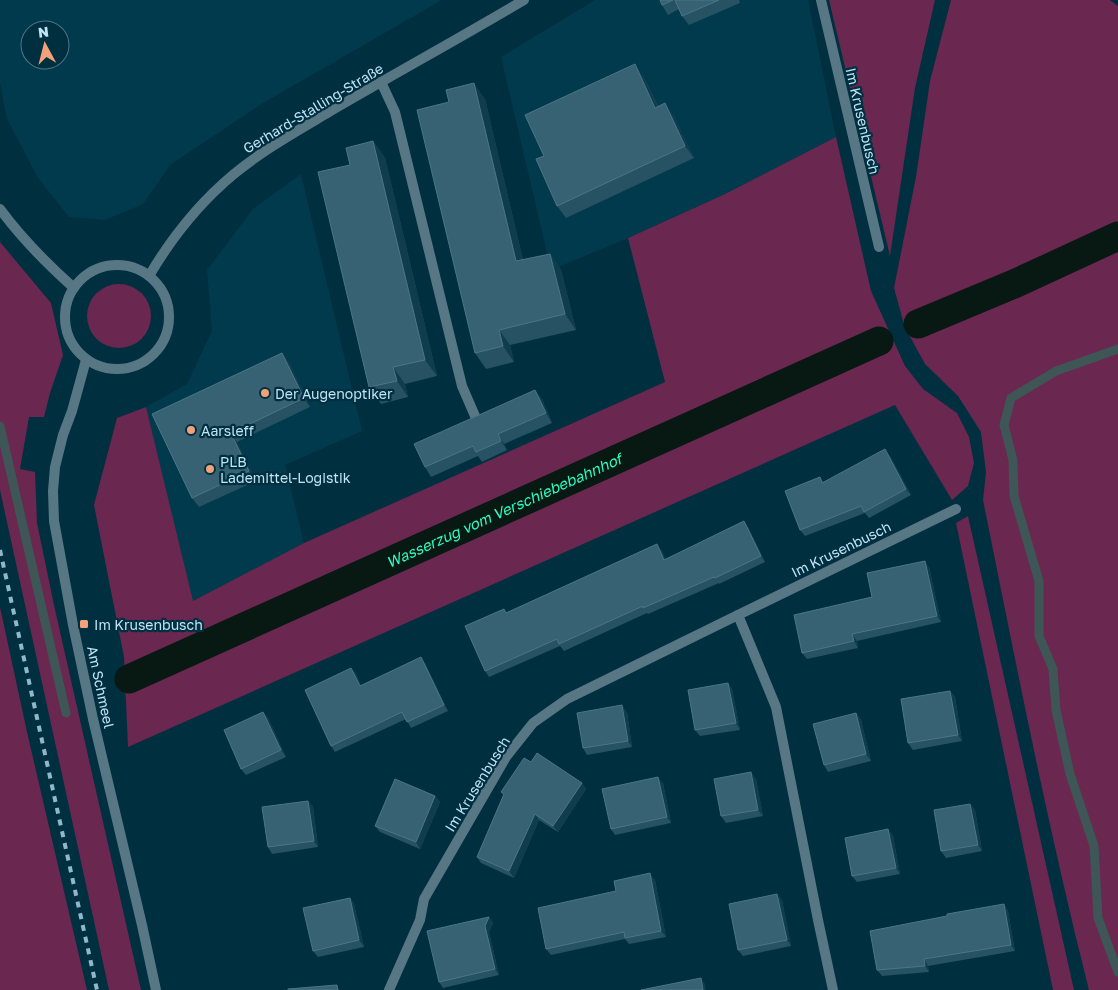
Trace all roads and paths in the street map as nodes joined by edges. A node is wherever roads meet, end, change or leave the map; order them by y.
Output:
1 (524, 0) edge
2 (821, 0) edge
3 (381, 82) junction
4 (0, 209) edge
5 (879, 247) dead end
6 (149, 276) junction
7 (74, 288) junction
8 (86, 360) junction
9 (475, 416) edge
10 (956, 509) dead end
11 (738, 615) junction
12 (156, 990) edge
13 (389, 990) edge
14 (834, 990) edge

1 - 3 street, Gerhard-Stalling-Straße
2 - 5 street, Im Krusenbusch
3 - 6 street, Gerhard-Stalling-Straße
3 - 9 street
4 - 7 street
6 - 7 street
6 - 8 street
7 - 8 street
8 - 12 street, Am Schmeel
10 - 11 street, Im Krusenbusch
11 - 13 street, Im Krusenbusch
11 - 14 street

